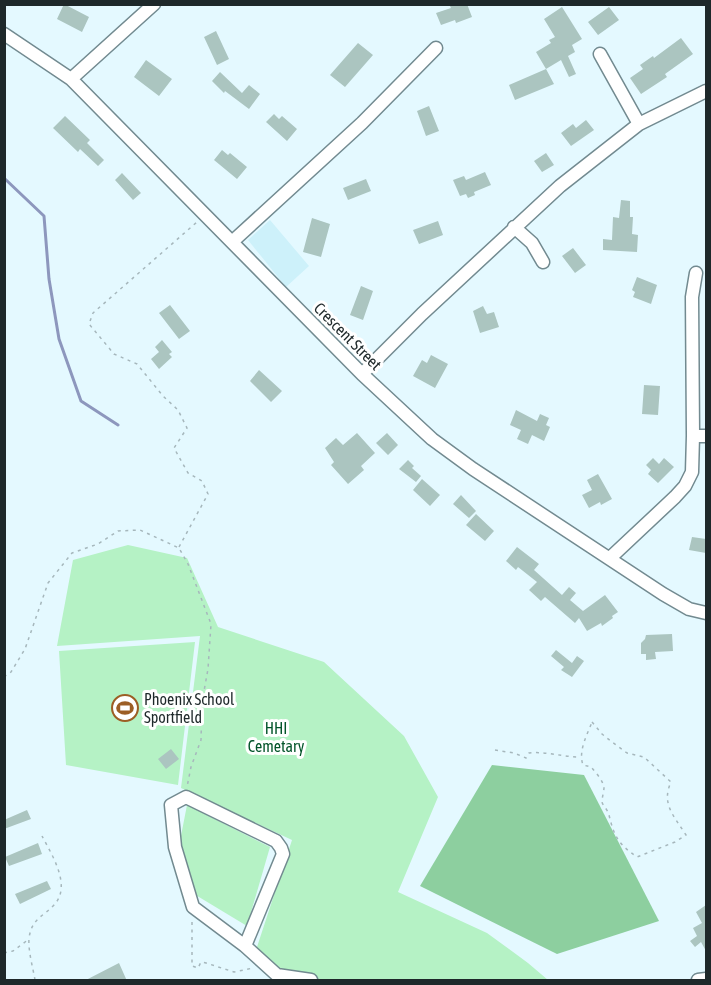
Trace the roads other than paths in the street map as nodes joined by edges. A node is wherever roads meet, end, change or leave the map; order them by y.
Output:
1 (154, 4) edge
2 (4, 34) edge
3 (436, 48) dead end
4 (600, 54) dead end
5 (71, 79) junction
6 (706, 92) edge
7 (639, 124) junction
8 (514, 227) junction
9 (232, 242) junction
10 (543, 262) dead end
11 (696, 273) dead end
12 (362, 374) junction
13 (693, 436) junction
14 (706, 436) edge
15 (610, 558) junction
16 (706, 614) edge
17 (245, 946) junction
18 (274, 974) edge
19 (706, 979) edge
20 (311, 981) edge
21 (698, 981) edge

1 - 5 street
2 - 5 street, Crescent Street
3 - 9 street
4 - 7 street
5 - 9 street, Crescent Street
6 - 7 street
7 - 8 street
8 - 10 street
8 - 12 street
9 - 12 street, Crescent Street
11 - 13 street
12 - 15 street, Crescent Street
13 - 14 street
13 - 15 street
15 - 16 street, Crescent Street
17 - 17 street
17 - 18 street
18 - 20 street
19 - 21 street

